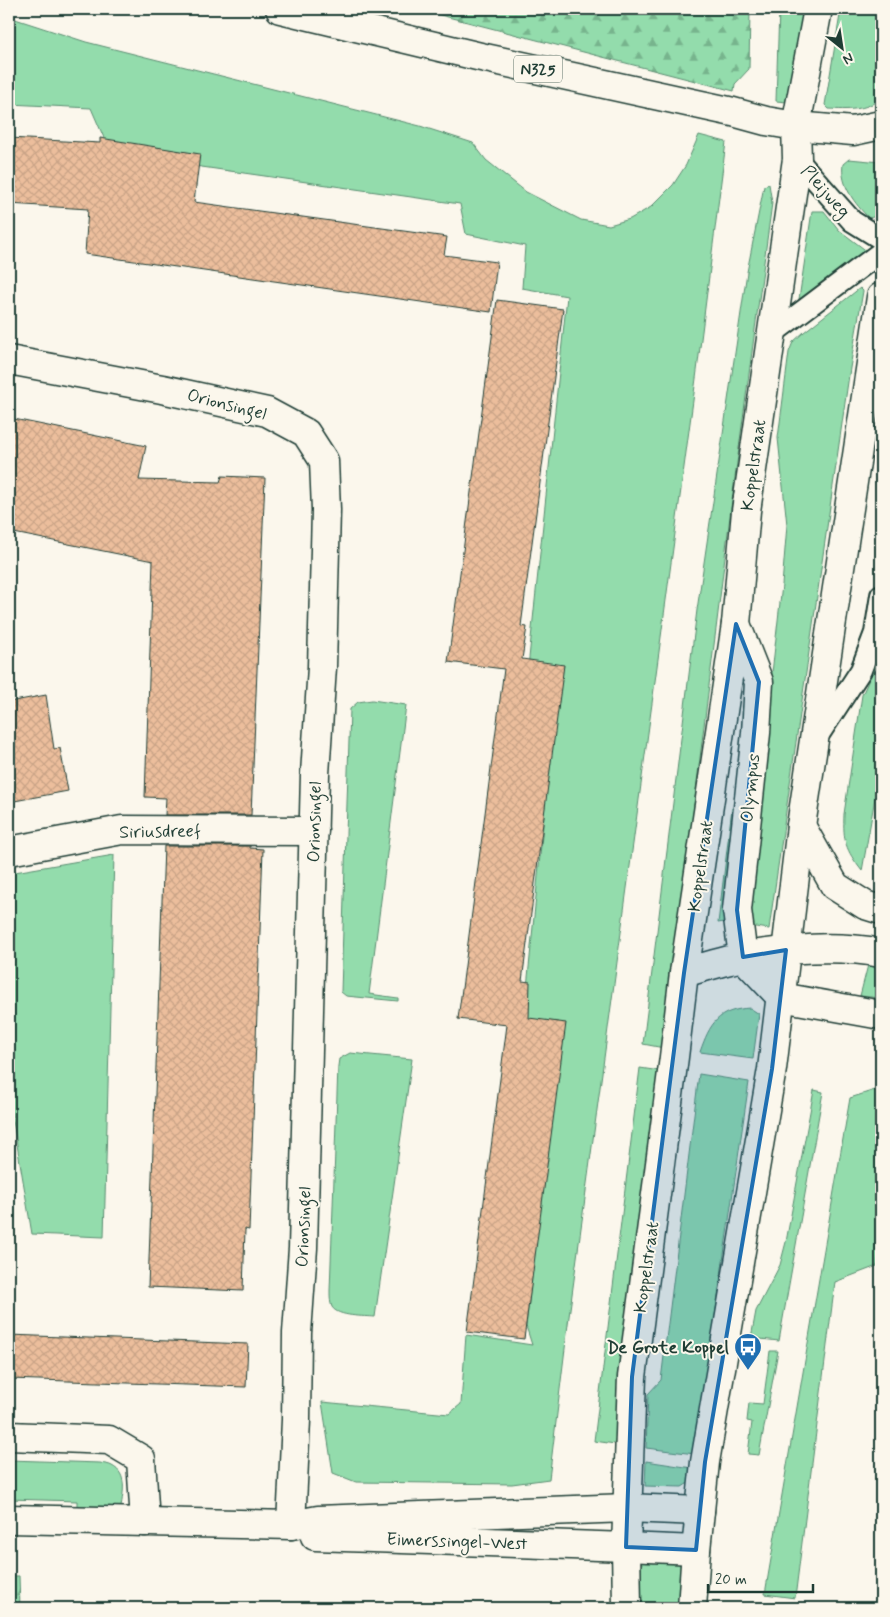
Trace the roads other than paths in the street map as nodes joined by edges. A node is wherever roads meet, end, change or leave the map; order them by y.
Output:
1 (280, 9) edge
2 (818, 9) edge
3 (881, 125) edge
4 (796, 126) junction
5 (797, 159) junction
6 (881, 239) edge
7 (881, 252) edge
8 (881, 297) edge
9 (772, 334) junction
10 (9, 360) edge
11 (881, 595) edge
12 (736, 624) junction
13 (814, 743) junction
14 (801, 826) junction
15 (314, 831) junction
16 (9, 851) edge
17 (881, 910) edge
18 (786, 950) junction
19 (881, 953) edge
20 (743, 957) junction
21 (684, 973) junction
22 (781, 996) junction
23 (881, 1015) edge
24 (9, 1436) edge
25 (627, 1508) junction
26 (700, 1510) junction
27 (9, 1520) edge
28 (145, 1522) junction
29 (291, 1525) junction
30 (626, 1548) junction
31 (696, 1550) junction
32 (627, 1608) edge
33 (692, 1608) edge

1 - 4 main road, N325
2 - 4 main road, Koppelstraat
3 - 4 main road, N325
4 - 5 main road, Koppelstraat
5 - 6 lane, Pleijweg
5 - 9 main road, Koppelstraat
7 - 9 lane
8 - 13 main road
9 - 12 main road, Koppelstraat
10 - 15 main road, Orionsingel
11 - 13 lane
12 - 20 main road, Olympus
12 - 21 main road, Koppelstraat
13 - 14 main road
14 - 17 main road
14 - 18 main road
15 - 16 main road, Siriusdreef
15 - 29 main road, Orionsingel
18 - 19 main road
18 - 20 main road
18 - 22 main road
20 - 21 main road
20 - 22 main road
21 - 25 main road, Koppelstraat
22 - 23 main road
22 - 26 main road
24 - 28 main road
25 - 26 main road, Eimerssingel-West
25 - 29 main road, Eimerssingel-West
25 - 30 main road, Koppelstraat
26 - 31 main road
27 - 28 main road, Eimerssingel-West
28 - 29 main road, Eimerssingel-West
29 - 30 main road, Eimerssingel-West
30 - 31 main road, Eimerssingel-West
30 - 32 main road, Koppelstraat
31 - 33 main road

